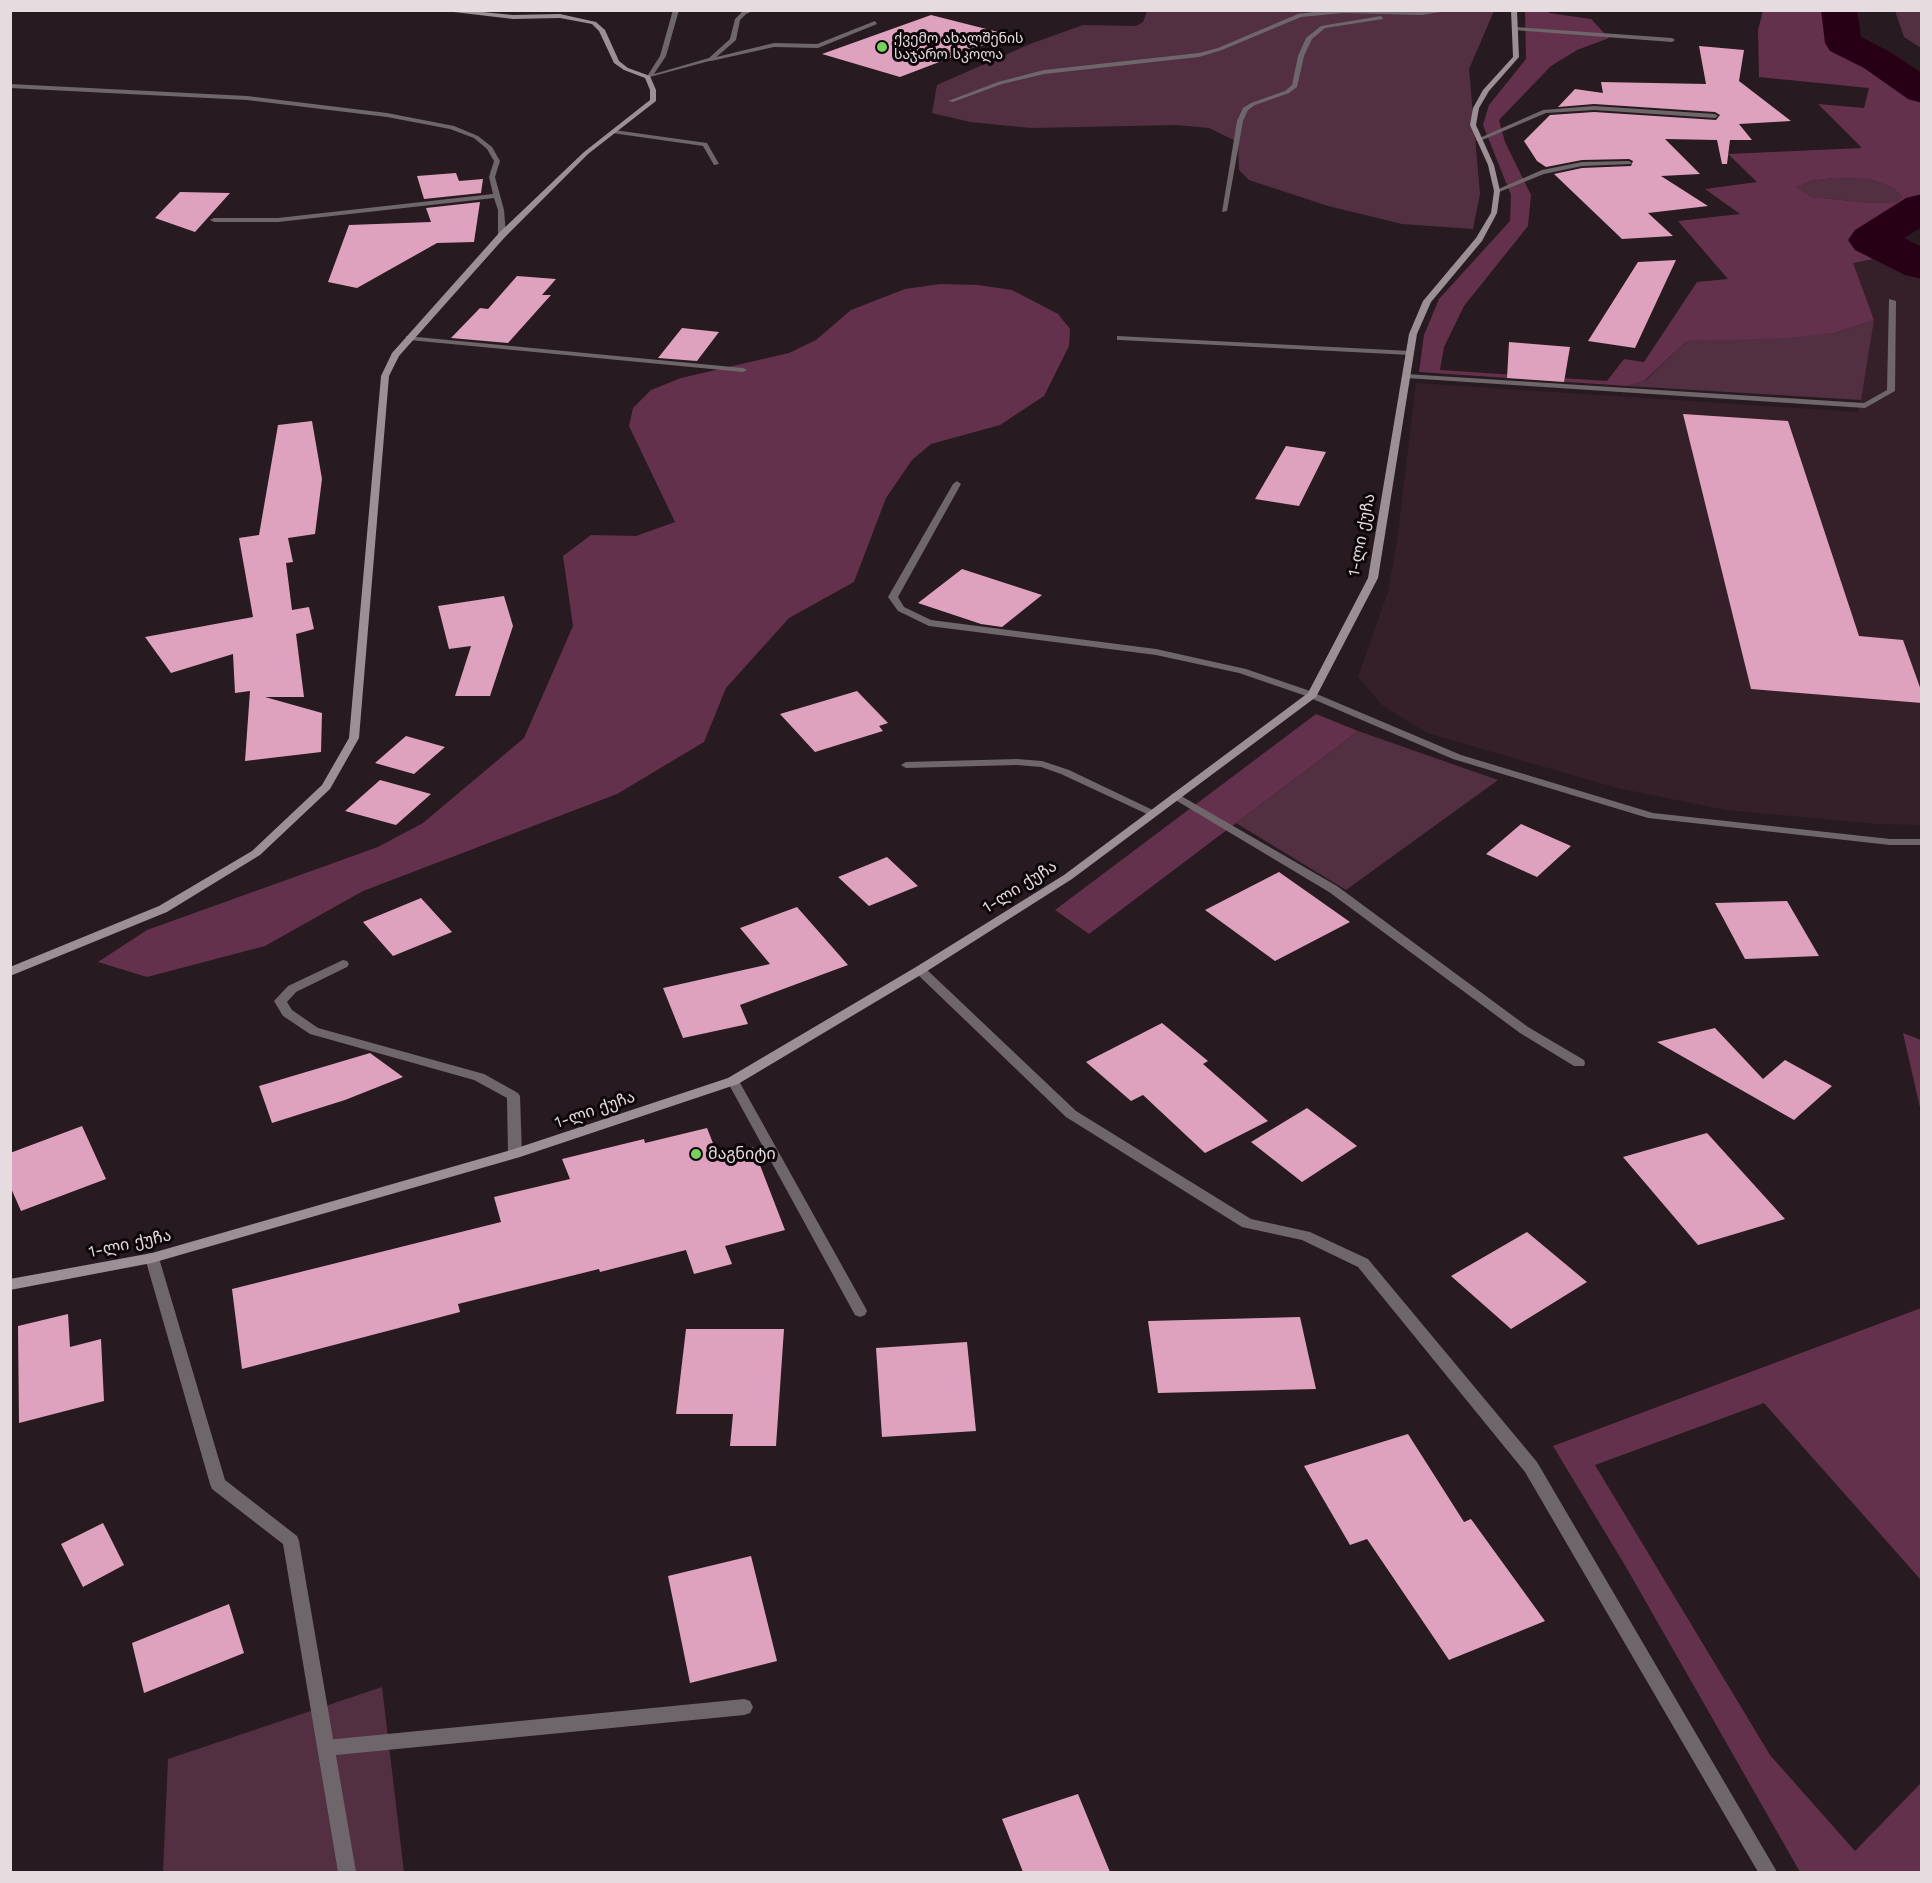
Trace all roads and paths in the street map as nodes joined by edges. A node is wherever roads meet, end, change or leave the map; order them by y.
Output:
1 (439, 10) edge
2 (676, 10) edge
3 (753, 10) edge
4 (1451, 10) edge
5 (1514, 10) edge
6 (1428, 12) junction
7 (875, 23) dead end
8 (1515, 29) junction
9 (1672, 40) dead end
10 (711, 59) junction
11 (648, 77) junction
12 (10, 86) edge
13 (951, 101) dead end
14 (1715, 116) dead end
15 (614, 132) junction
16 (1478, 140) junction
17 (1629, 163) dead end
18 (716, 164) dead end
19 (1497, 190) junction
20 (497, 196) junction
21 (1224, 211) dead end
22 (214, 220) dead end
23 (502, 235) junction
24 (1892, 301) dead end
25 (410, 338) junction
26 (1120, 338) dead end
27 (1410, 353) junction
28 (743, 370) dead end
29 (1406, 376) junction
30 (957, 484) dead end
31 (1312, 695) junction
32 (906, 765) dead end
33 (1176, 796) junction
34 (1153, 813) junction
35 (1922, 842) edge
36 (343, 964) dead end
37 (920, 970) junction
38 (10, 972) edge
39 (1579, 1063) dead end
40 (733, 1082) junction
41 (514, 1155) junction
42 (152, 1258) junction
43 (10, 1286) edge
44 (860, 1311) dead end
45 (744, 1707) dead end
46 (326, 1748) junction
47 (347, 1872) edge
48 (1768, 1872) edge

1 - 11 street
2 - 11 street
3 - 10 street
4 - 6 street
5 - 8 street, 1-ლი ქუჩა
6 - 13 street
6 - 21 street
7 - 10 street
8 - 9 street
8 - 16 street, 1-ლი ქუჩა
10 - 11 street
11 - 15 street
12 - 20 street
14 - 16 street
15 - 18 street
15 - 23 street
16 - 19 street, 1-ლი ქუჩა
17 - 19 street
19 - 27 street, 1-ლი ქუჩა
20 - 22 street
20 - 23 street
23 - 25 street
24 - 29 street
25 - 28 street
25 - 38 street
26 - 27 street
27 - 29 street, 1-ლი ქუჩა
29 - 31 street, 1-ლი ქუჩა
30 - 31 street
31 - 33 street, 1-ლი ქუჩა
31 - 35 street
32 - 34 street
33 - 34 street, 1-ლი ქუჩა
33 - 39 street
34 - 37 street, 1-ლი ქუჩა
36 - 41 street
37 - 40 street, 1-ლი ქუჩა
37 - 48 street
40 - 41 street, 1-ლი ქუჩა
40 - 44 street
41 - 42 street, 1-ლი ქუჩა
42 - 43 street, 1-ლი ქუჩა
42 - 46 street
45 - 46 street
46 - 47 street

